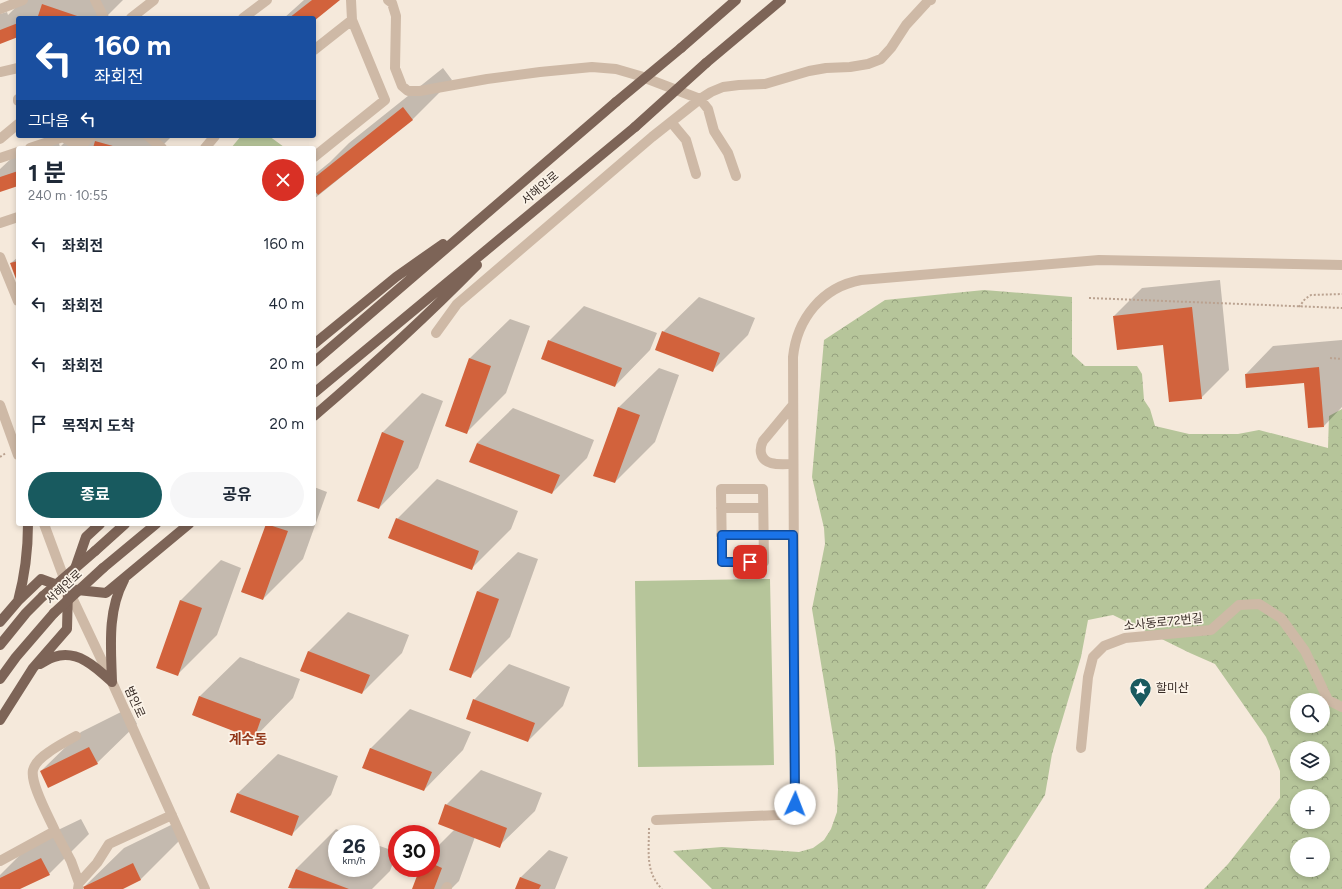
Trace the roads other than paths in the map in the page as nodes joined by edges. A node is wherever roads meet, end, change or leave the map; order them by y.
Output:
1 (23, 0) edge
2 (95, 0) edge
3 (154, 0) edge
4 (268, 0) edge
5 (351, 0) edge
6 (388, 0) edge
7 (736, 0) edge
8 (781, 0) edge
9 (931, 0) edge
10 (0, 9) edge
11 (103, 16) edge
12 (134, 16) edge
13 (246, 16) edge
14 (352, 20) junction
15 (316, 48) edge
16 (16, 68) edge
17 (0, 72) edge
18 (700, 99) junction
19 (671, 122) junction
20 (16, 126) edge
21 (0, 138) edge
22 (58, 138) edge
23 (66, 138) edge
24 (89, 138) edge
25 (150, 138) edge
26 (213, 138) edge
27 (36, 146) edge
28 (160, 146) edge
29 (207, 146) edge
30 (16, 153) edge
31 (316, 155) edge
32 (0, 158) edge
33 (696, 174) dead end
34 (736, 176) dead end
35 (493, 208) junction
36 (16, 218) edge
37 (0, 223) edge
38 (512, 229) junction
39 (0, 257) edge
40 (1342, 265) edge
41 (16, 297) edge
42 (436, 333) dead end
43 (316, 342) edge
44 (316, 360) edge
45 (316, 391) edge
46 (0, 405) edge
47 (793, 405) junction
48 (316, 414) edge
49 (16, 449) edge
50 (793, 464) junction
51 (721, 508) junction
52 (763, 508) junction
53 (28, 526) edge
54 (45, 526) edge
55 (98, 526) edge
56 (124, 526) edge
57 (154, 526) edge
58 (187, 526) edge
59 (722, 535) junction
60 (763, 535) junction
61 (793, 535) junction
62 (127, 575) junction
63 (68, 589) junction
64 (18, 601) junction
65 (0, 622) edge
66 (0, 646) edge
67 (33, 668) junction
68 (0, 680) edge
69 (112, 682) junction
70 (1342, 707) edge
71 (0, 720) edge
72 (76, 736) dead end
73 (1081, 748) dead end
74 (172, 815) junction
75 (656, 820) road end
76 (55, 831) junction
77 (0, 861) edge
78 (79, 886) edge
79 (205, 889) edge

1 - 10 street
2 - 11 street
3 - 12 street
4 - 13 street
5 - 14 street
6 - 18 street
7 - 35 main road, 서해안로, bridge
8 - 38 main road, 서해안로, bridge
9 - 18 street
14 - 15 street
14 - 31 street
16 - 17 street
18 - 19 street
18 - 34 street
19 - 33 street
19 - 42 street
20 - 21 street
22 - 27 street
23 - 24 street
25 - 28 street
26 - 29 street
30 - 32 street
35 - 43 main road
35 - 44 main road, 서해안로
36 - 37 street
38 - 45 main road, 서해안로
38 - 48 main road
39 - 41 street
40 - 47 street
46 - 49 street
47 - 50 street
47 - 50 street
50 - 61 street
51 - 52 street
51 - 52 street
51 - 59 street
52 - 60 street
53 - 64 main road
54 - 63 street, 범안로
55 - 63 main road
56 - 66 main road, 서해안로, bridge
57 - 68 main road, 서해안로, bridge
58 - 62 main road
59 - 60 street
59 - 60 street
60 - 61 street
61 - 75 street
62 - 63 main road
62 - 69 main road
63 - 64 main road
63 - 67 main road
63 - 69 street, 범안로
64 - 65 main road
67 - 69 main road
67 - 71 main road
69 - 74 street, 범안로
70 - 73 street, 소사동로72번길
72 - 76 street
74 - 78 street
74 - 79 street, 범안로
76 - 77 street
76 - 78 street

